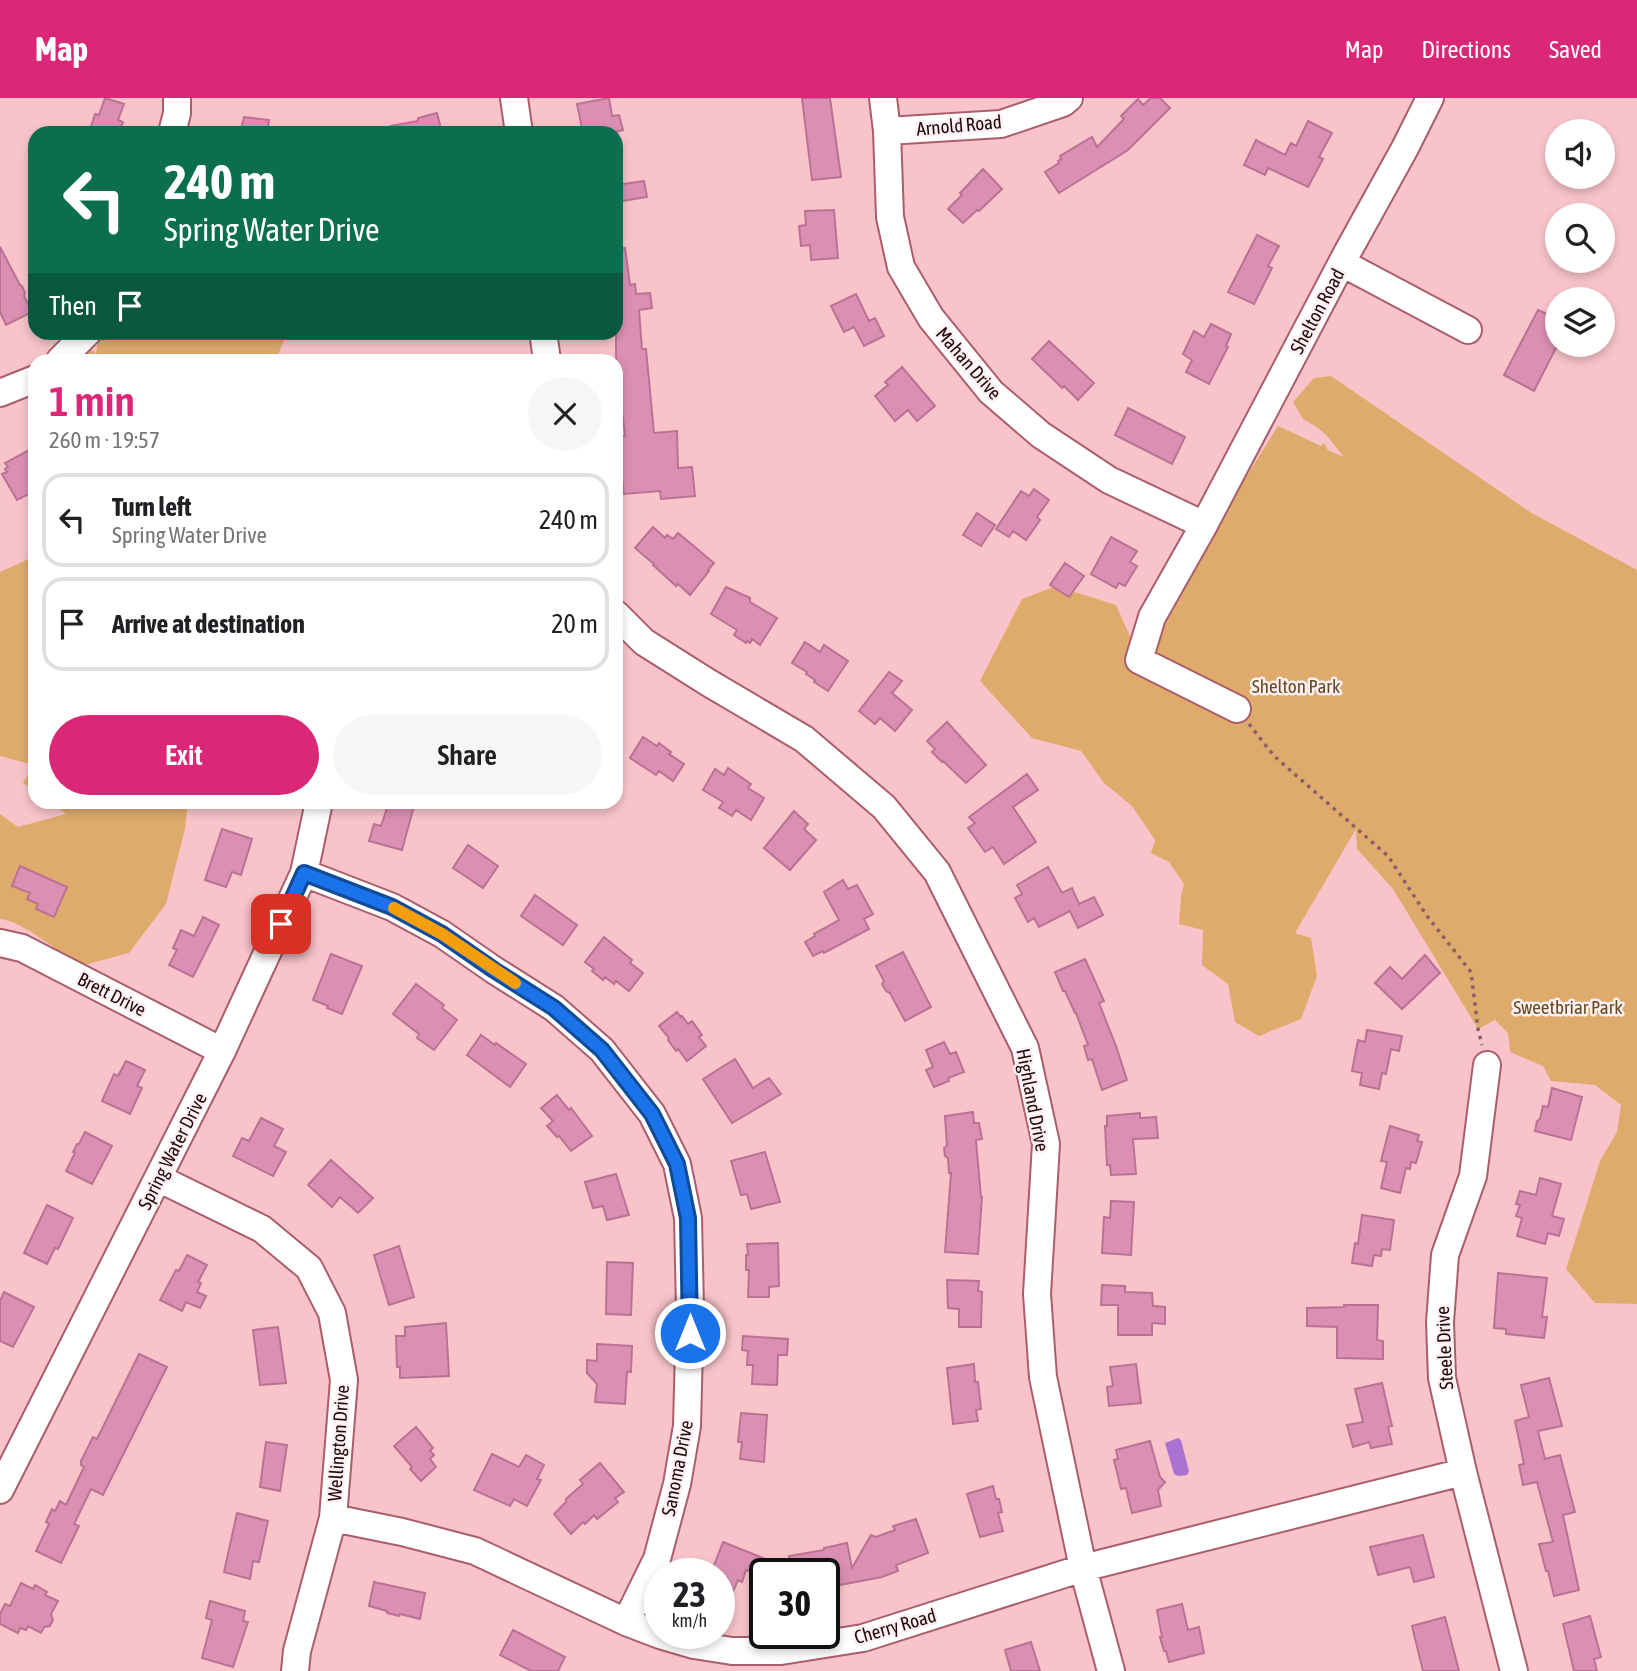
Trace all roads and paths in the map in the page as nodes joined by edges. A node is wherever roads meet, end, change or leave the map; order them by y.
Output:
1 (177, 98) edge
2 (514, 98) edge
3 (883, 98) edge
4 (1069, 98) edge
5 (1430, 98) edge
6 (174, 126) edge
7 (518, 126) edge
8 (887, 131) junction
9 (1342, 263) junction
10 (1468, 330) dead end
11 (80, 340) edge
12 (66, 354) edge
13 (28, 382) edge
14 (0, 393) edge
15 (1204, 525) junction
16 (623, 621) edge
17 (1237, 709) joint
18 (318, 809) edge
19 (304, 873) junction
20 (0, 943) edge
21 (1478, 1029) dead end
22 (222, 1051) junction
23 (1487, 1065) dead end
24 (158, 1178) junction
25 (1463, 1472) junction
26 (0, 1490) edge
27 (333, 1518) junction
28 (1083, 1568) junction
29 (626, 1622) junction
30 (295, 1671) edge
31 (1111, 1671) edge
32 (1514, 1671) edge

1 - 6 street
2 - 7 street
3 - 8 street, Mahan Drive
4 - 8 street, Arnold Road
5 - 9 street, Shelton Road
8 - 15 street, Mahan Drive
9 - 10 street
9 - 15 street, Shelton Road
11 - 12 street
13 - 14 street
15 - 17 street, Shelton Road
16 - 28 street, Highland Drive
17 - 21 path
18 - 19 street, Spring Water Drive
19 - 22 street, Spring Water Drive
19 - 29 street, Sanoma Drive
20 - 22 street, Brett Drive
22 - 24 street, Spring Water Drive
23 - 25 street, Steele Drive
24 - 26 street, Spring Water Drive
24 - 27 street, Wellington Drive
25 - 28 street, Cherry Road
25 - 32 street, Steele Drive
27 - 29 street, Cherry Road
27 - 30 street, Wellington Drive
28 - 29 street, Cherry Road
28 - 31 street, Highland Drive

